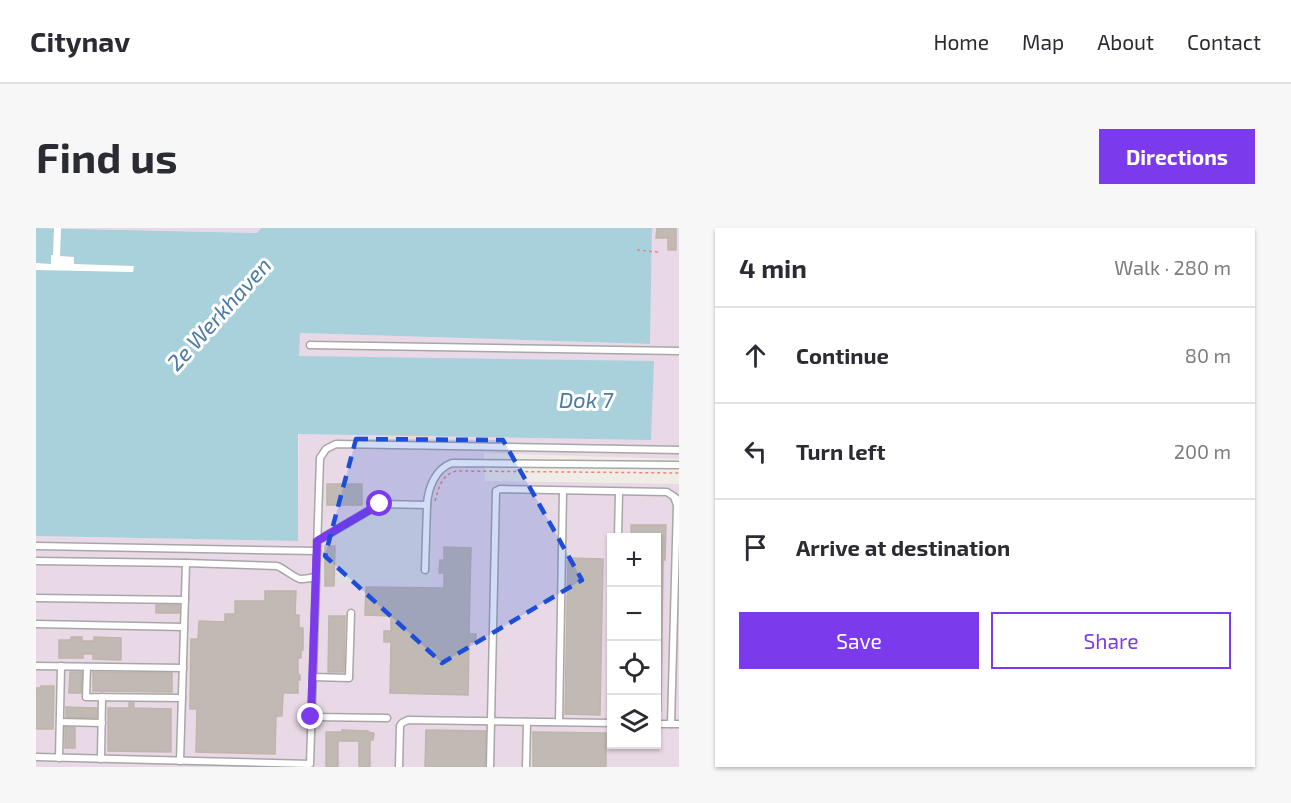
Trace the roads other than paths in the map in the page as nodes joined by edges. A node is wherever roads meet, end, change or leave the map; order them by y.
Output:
1 (310, 345) dead end
2 (679, 351) edge
3 (679, 450) edge
4 (679, 465) edge
5 (563, 491) junction
6 (619, 492) junction
7 (676, 498) edge
8 (427, 503) junction
9 (678, 519) edge
10 (618, 533) edge
11 (677, 534) edge
12 (317, 541) junction
13 (36, 546) edge
14 (317, 551) junction
15 (677, 558) edge
16 (36, 561) edge
17 (186, 563) junction
18 (425, 570) dead end
19 (316, 577) junction
20 (36, 598) edge
21 (185, 600) junction
22 (351, 613) dead end
23 (36, 624) edge
24 (184, 627) junction
25 (676, 636) edge
26 (36, 666) edge
27 (61, 666) junction
28 (87, 667) junction
29 (183, 668) junction
30 (313, 677) junction
31 (102, 697) junction
32 (182, 698) junction
33 (311, 717) junction
34 (387, 718) dead end
35 (491, 721) junction
36 (60, 722) junction
37 (527, 722) junction
38 (559, 722) junction
39 (102, 723) junction
40 (607, 723) edge
41 (661, 724) edge
42 (670, 724) junction
43 (679, 724) edge
44 (36, 757) edge
45 (59, 758) junction
46 (69, 758) junction
47 (101, 759) junction
48 (113, 759) junction
49 (180, 761) junction
50 (69, 767) edge
51 (113, 767) edge
52 (399, 767) edge
53 (490, 767) edge
54 (526, 767) edge

1 - 2 lane
3 - 12 lane
4 - 8 lane
5 - 6 lane
5 - 35 lane
5 - 38 lane
6 - 7 lane
6 - 10 lane
7 - 9 lane
8 - 12 lane
8 - 18 lane
9 - 11 lane
11 - 15 lane
12 - 14 lane
13 - 14 lane
14 - 19 lane
15 - 25 lane
16 - 17 lane
17 - 19 lane
17 - 21 lane
19 - 30 lane
20 - 21 lane
21 - 24 lane
22 - 30 lane
23 - 24 lane
24 - 29 lane
25 - 42 lane
26 - 27 lane
27 - 28 lane
27 - 36 lane
28 - 29 lane
28 - 31 lane
29 - 32 lane
30 - 33 lane
31 - 32 lane
31 - 39 lane
32 - 49 lane
33 - 34 lane
33 - 49 lane
35 - 37 lane
35 - 52 lane
35 - 53 lane
36 - 39 lane
36 - 45 lane
37 - 38 lane
37 - 54 lane
38 - 40 lane
39 - 47 lane
41 - 42 lane
42 - 43 lane
44 - 45 lane
45 - 46 lane
46 - 47 lane
46 - 50 lane
47 - 48 lane
48 - 49 lane
48 - 51 lane

